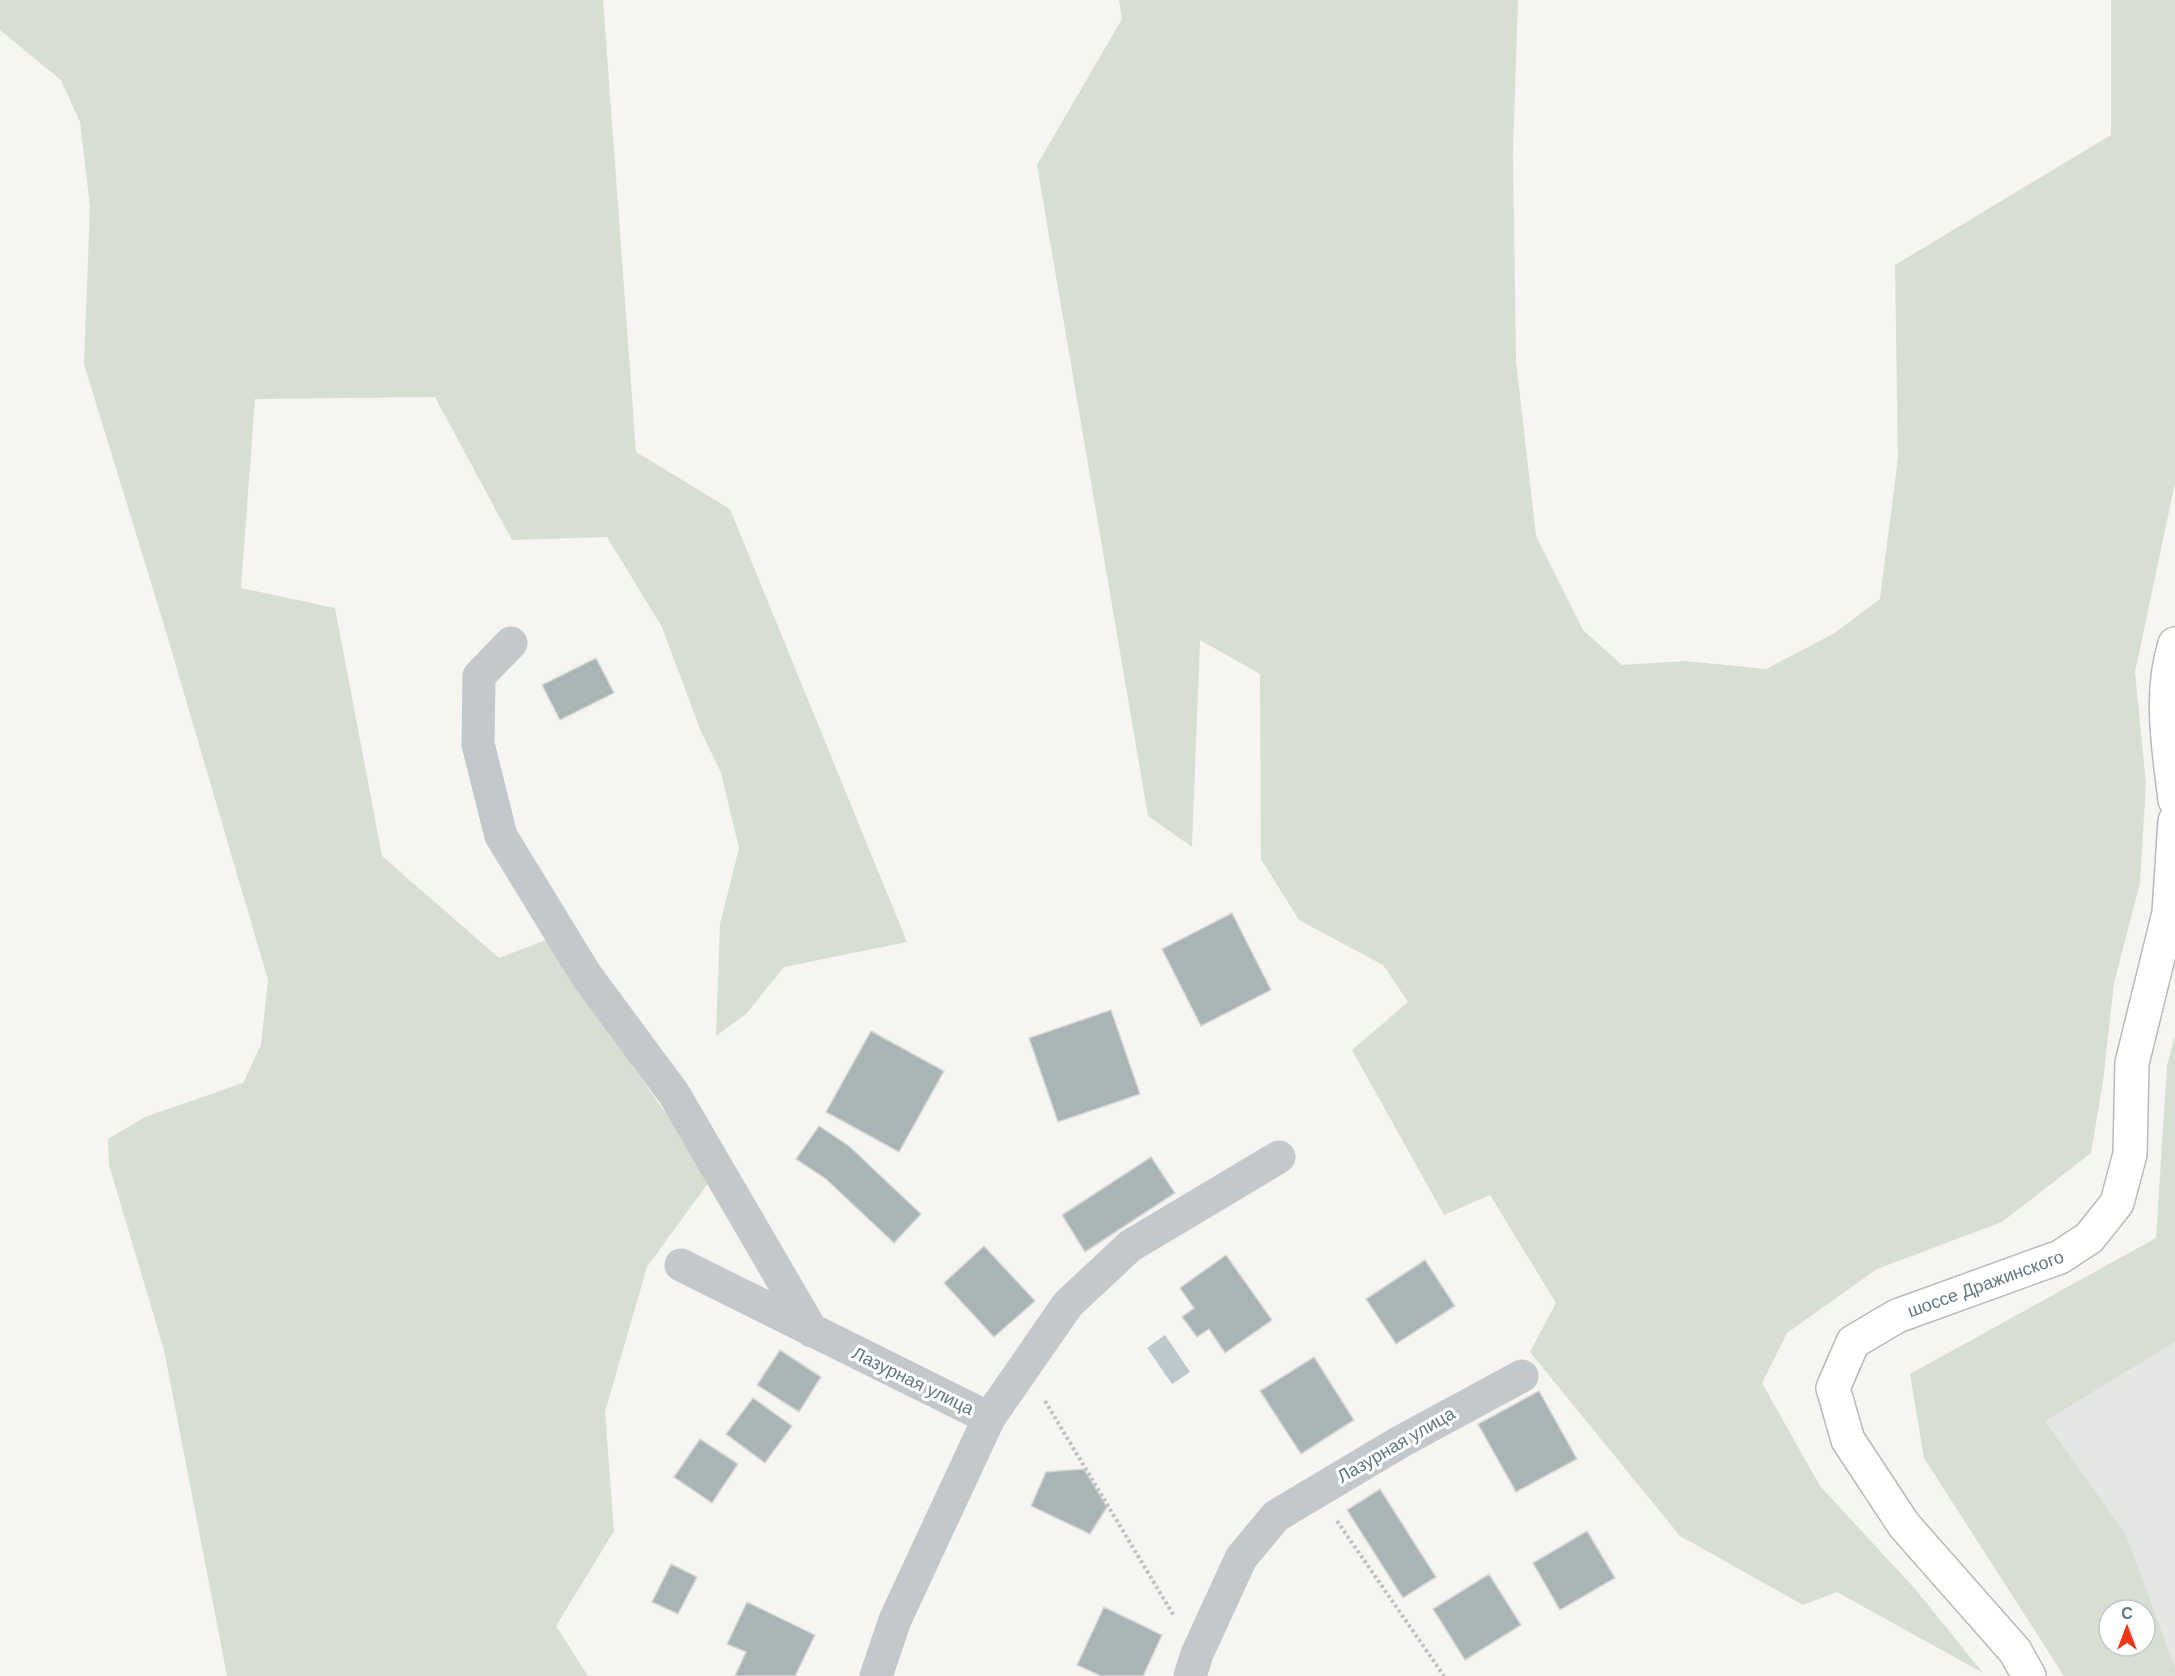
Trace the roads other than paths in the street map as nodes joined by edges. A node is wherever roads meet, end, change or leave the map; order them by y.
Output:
1 (511, 643) dead end
2 (2175, 644) edge
3 (2175, 800) edge
4 (2175, 821) edge
5 (1279, 1157) dead end
6 (681, 1265) dead end
7 (812, 1331) junction
8 (1522, 1376) dead end
9 (989, 1418) junction
10 (1193, 1665) edge
11 (876, 1676) edge
12 (2029, 1676) edge

1 - 7 street
2 - 3 main road
4 - 12 main road, шоссе Дражинского
5 - 9 street
6 - 7 street, Лазурная улица
7 - 9 street, Лазурная улица
8 - 10 street, Лазурная улица
9 - 11 street, Лазурная улица

